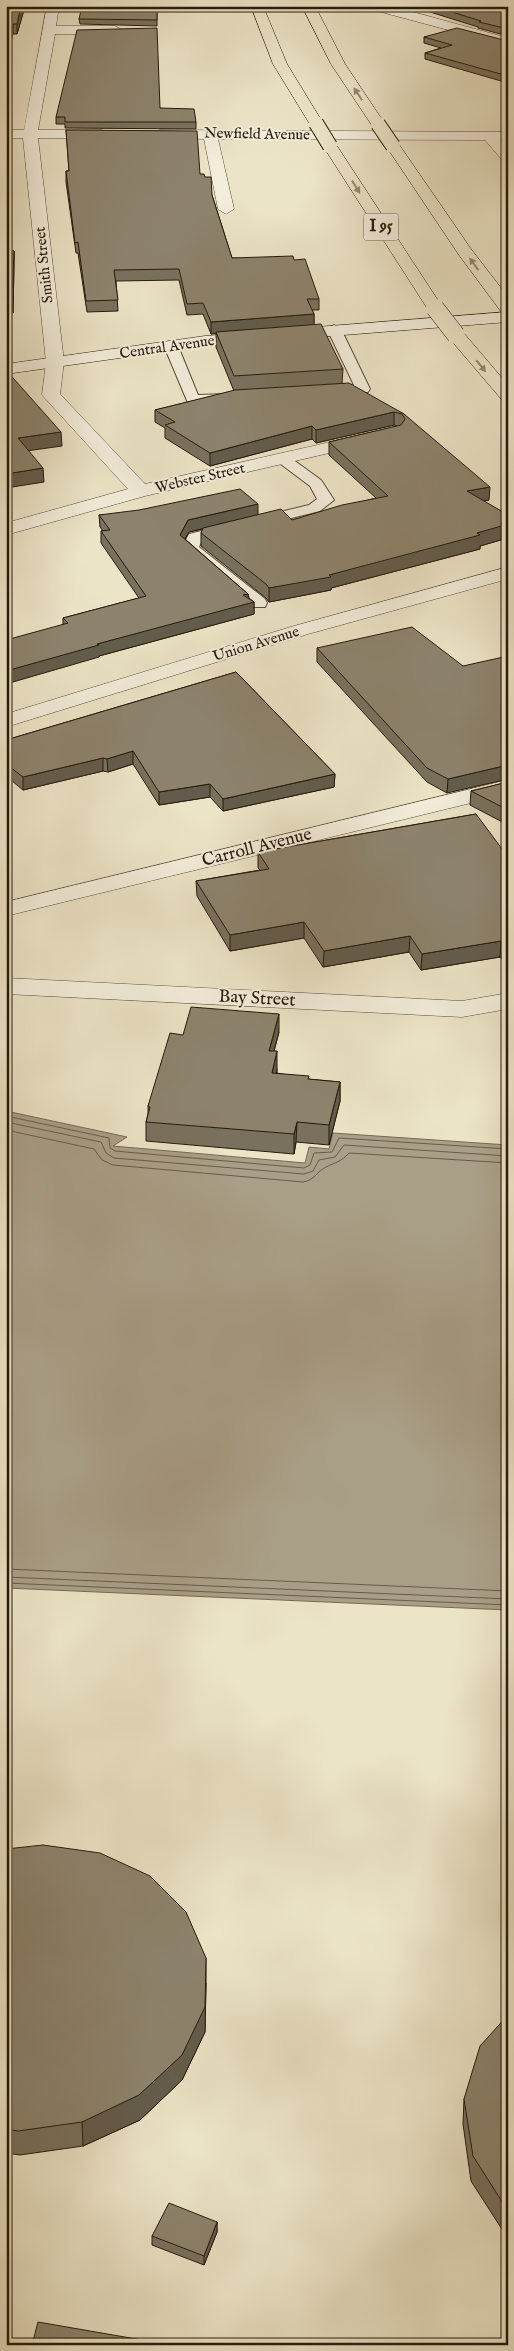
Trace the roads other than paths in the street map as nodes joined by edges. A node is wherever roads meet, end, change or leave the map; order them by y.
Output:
1 (53, 6) edge
2 (257, 6) edge
3 (308, 6) edge
4 (375, 6) edge
5 (332, 25) dead end
6 (50, 30) junction
7 (126, 30) edge
8 (508, 42) edge
9 (259, 44) dead end
10 (338, 64) junction
11 (305, 106) junction
12 (6, 134) edge
13 (30, 134) junction
14 (120, 134) edge
15 (150, 134) edge
16 (210, 134) junction
17 (508, 136) edge
18 (490, 137) junction
19 (508, 158) edge
20 (226, 209) dead end
21 (506, 309) edge
22 (334, 329) junction
23 (171, 346) junction
24 (55, 362) junction
25 (6, 370) edge
26 (316, 392) edge
27 (508, 396) edge
28 (240, 397) edge
29 (386, 434) edge
30 (283, 459) junction
31 (141, 491) junction
32 (6, 529) edge
33 (508, 573) edge
34 (259, 603) dead end
35 (6, 721) edge
36 (508, 787) edge
37 (6, 909) edge
38 (6, 986) edge
39 (508, 1001) edge

1 - 6 street, Smith Street
2 - 11 highway, I 95
3 - 10 highway
4 - 8 street
5 - 10 highway
6 - 7 street
6 - 13 street, Smith Street
9 - 11 highway
21 -> 10 highway, bridge
11 -> 27 highway, I 95, bridge
12 - 13 street
13 - 14 street
13 - 24 street, Smith Street
15 - 16 street, Newfield Avenue
16 - 18 street, Newfield Avenue
16 - 20 street
17 - 18 street, Newfield Avenue
18 - 19 street
21 - 22 street, Central Avenue
22 - 23 street, Central Avenue
22 - 26 lane
23 - 24 street, Central Avenue
23 - 28 lane
24 - 25 street, Central Avenue
24 - 31 street, Smith Street
29 - 30 street, Webster Street
30 - 31 street, Webster Street
30 - 34 lane
31 - 32 street, Webster Street
33 - 35 street, Union Avenue
36 - 37 street, Carroll Avenue
38 - 39 street, Bay Street

